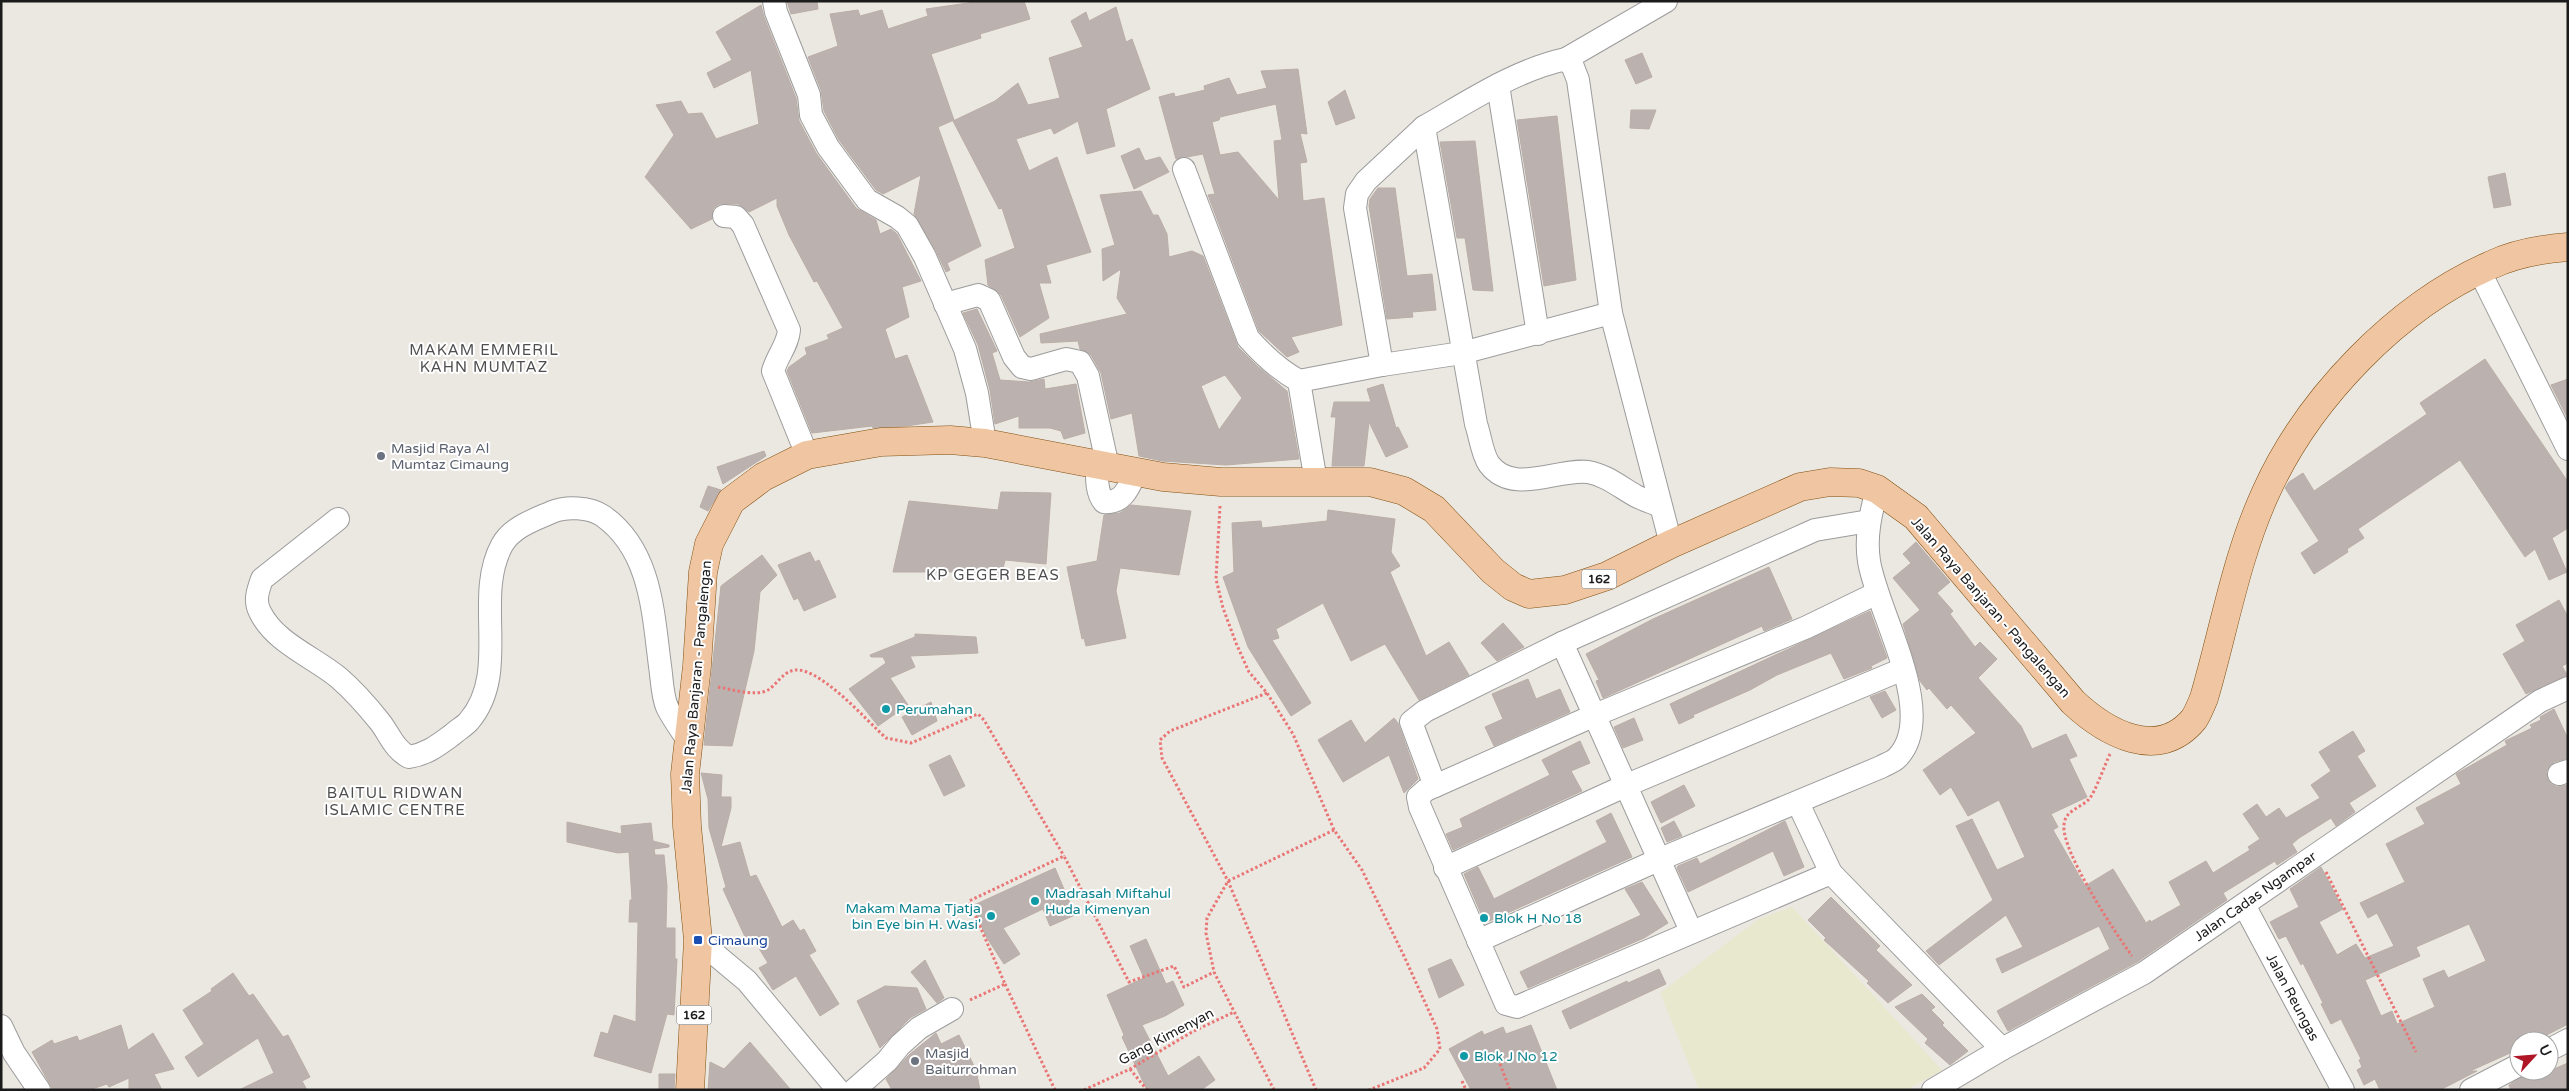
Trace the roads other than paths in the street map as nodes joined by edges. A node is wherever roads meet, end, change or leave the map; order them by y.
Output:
1 (774, 1) edge
2 (1666, 1) edge
3 (1566, 59) junction
4 (1498, 85) junction
5 (1424, 127) junction
6 (1184, 169) dead end
7 (724, 216) dead end
8 (2568, 247) edge
9 (2479, 270) junction
10 (945, 304) junction
11 (1611, 313) junction
12 (1538, 334) junction
13 (1462, 353) junction
14 (1382, 365) junction
15 (1299, 381) junction
16 (986, 443) junction
17 (2568, 449) edge
18 (807, 455) junction
19 (1103, 466) junction
20 (1316, 482) junction
21 (1877, 489) junction
22 (1661, 506) junction
23 (338, 518) dead end
24 (1869, 521) junction
25 (1671, 544) junction
26 (1877, 594) junction
27 (1562, 643) junction
28 (1903, 669) junction
29 (2568, 688) edge
30 (1595, 715) junction
31 (689, 742) junction
32 (1627, 785) junction
33 (1435, 786) junction
34 (1798, 803) junction
35 (1658, 860) junction
36 (1445, 868) junction
37 (1831, 873) junction
38 (2244, 904) junction
39 (1690, 931) junction
40 (698, 940) junction
41 (1478, 941) junction
42 (952, 1009) road end
43 (1, 1026) edge
44 (2002, 1049) junction
45 (2509, 1070) edge
46 (829, 1086) edge
47 (39, 1090) edge
48 (690, 1090) edge
49 (854, 1090) edge
50 (1933, 1090) edge
51 (2343, 1090) edge
52 (2471, 1090) edge

1 - 10 street
2 - 3 street
3 - 4 street
3 - 11 street
4 - 5 street
4 - 12 street
5 - 13 street
5 - 14 street
6 - 15 street
7 - 18 street
8 - 9 main road, Jalan Raya Banjaran - Pangalengan / 162
9 - 17 street
9 - 21 main road, Jalan Raya Banjaran - Pangalengan / 162
10 - 16 street
10 - 19 street
11 - 12 street
11 - 22 street
12 - 13 street
13 - 14 street
13 - 22 street
14 - 15 street
15 - 20 street
16 - 18 main road, Jalan Raya Banjaran - Pangalengan / 162
16 - 19 main road, Jalan Raya Banjaran - Pangalengan / 162
18 - 31 main road, Jalan Raya Banjaran - Pangalengan / 162
19 - 20 main road, Jalan Raya Banjaran - Pangalengan / 162
20 - 25 main road, Jalan Raya Banjaran - Pangalengan / 162
21 - 24 street
21 - 25 main road, Jalan Raya Banjaran - Pangalengan / 162
22 - 25 street
23 - 31 street
24 - 26 street
24 - 27 street
26 - 28 street
26 - 30 street
27 - 30 street
27 - 33 street
28 - 32 street
28 - 34 street
29 - 38 street, Jalan Cadas Ngampar
30 - 32 street
30 - 33 street
31 - 40 main road, Jalan Raya Banjaran - Pangalengan / 162
32 - 35 street
32 - 36 street
33 - 36 street
34 - 35 street
34 - 37 street
35 - 39 street
35 - 41 street
36 - 41 street
37 - 39 street
37 - 44 street
38 - 44 street, Jalan Cadas Ngampar
38 - 51 street, Jalan Reungas
39 - 41 street
40 - 46 street
40 - 48 main road, Jalan Raya Banjaran - Pangalengan / 162
42 - 49 street
43 - 47 street
44 - 50 street, Jalan Cadas Ngampar
45 - 52 street

